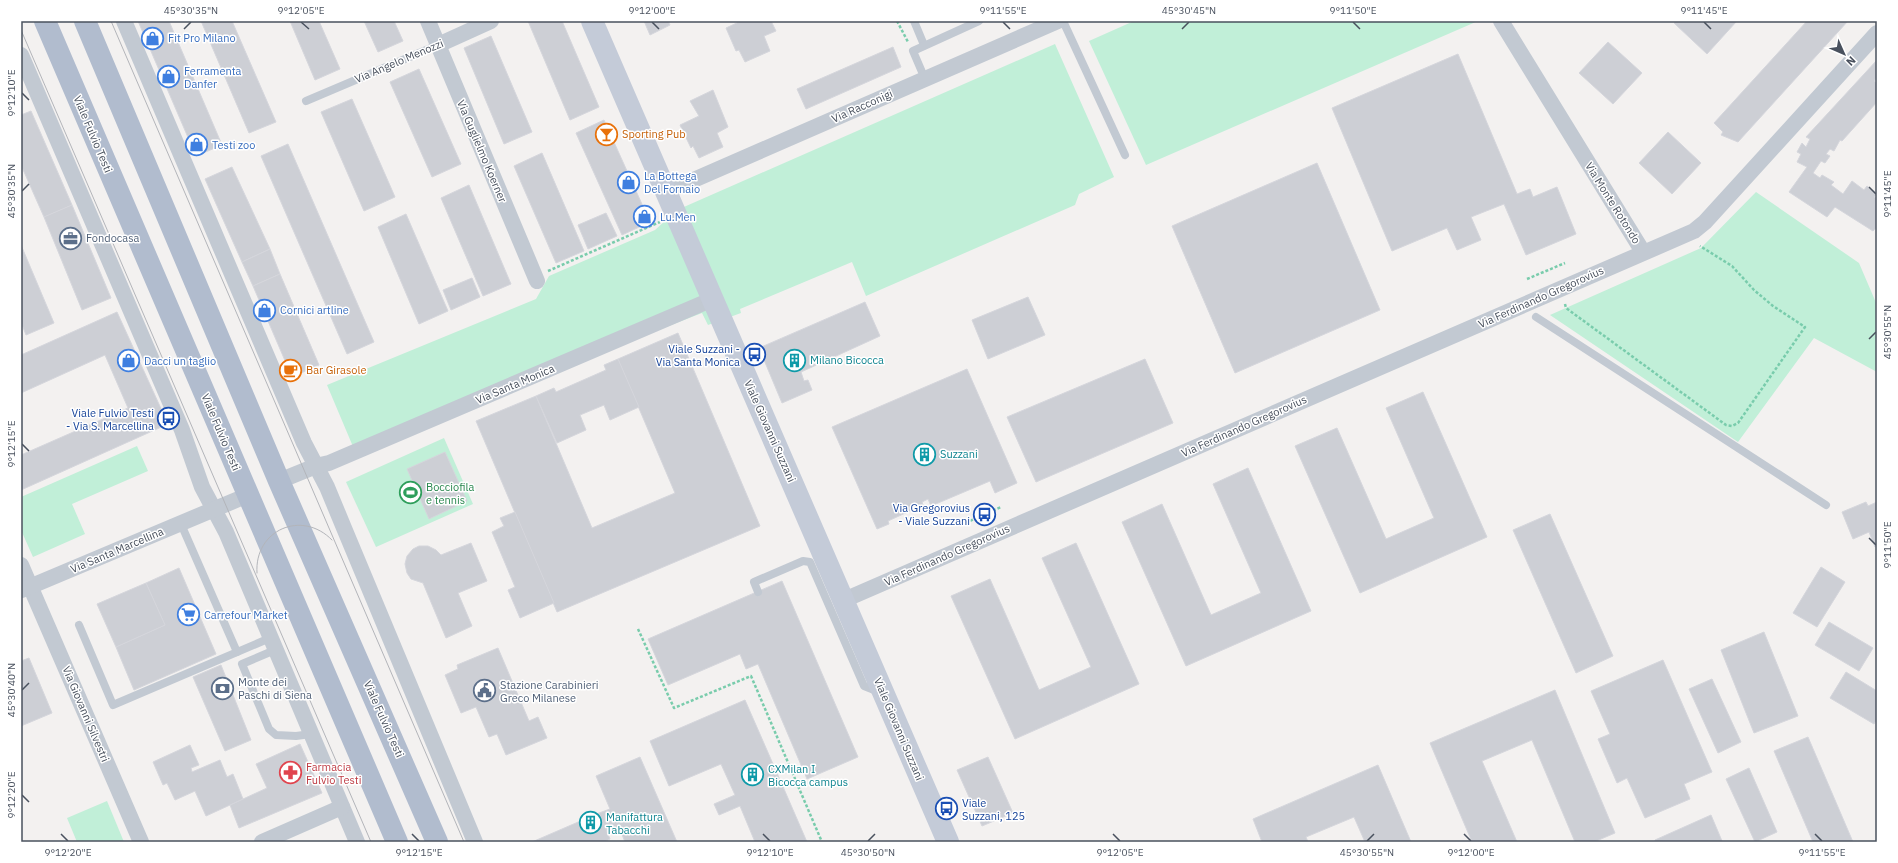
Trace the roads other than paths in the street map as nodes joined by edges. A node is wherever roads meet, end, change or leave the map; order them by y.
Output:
1 (45, 21) edge
2 (85, 21) edge
3 (124, 21) edge
4 (428, 21) edge
5 (491, 21) edge
6 (592, 21) edge
7 (914, 21) edge
8 (979, 21) edge
9 (1058, 21) edge
10 (1063, 21) edge
11 (1501, 21) edge
12 (1877, 33) edge
13 (438, 45) junction
14 (924, 45) junction
15 (21, 55) edge
16 (925, 79) junction
17 (306, 101) dead end
18 (1125, 155) dead end
19 (666, 192) junction
20 (1643, 252) junction
21 (541, 277) road end
22 (713, 299) junction
23 (1536, 317) dead end
24 (316, 466) junction
25 (279, 481) junction
26 (248, 495) junction
27 (1826, 505) dead end
28 (213, 510) junction
29 (181, 524) junction
30 (21, 565) edge
31 (26, 588) edge
32 (758, 592) dead end
33 (844, 600) junction
34 (79, 625) dead end
35 (273, 644) junction
36 (237, 652) junction
37 (884, 694) junction
38 (311, 734) junction
39 (342, 807) junction
40 (140, 842) edge
41 (262, 842) edge
42 (357, 842) edge
43 (397, 842) edge
44 (437, 842) edge
45 (475, 842) edge
46 (948, 842) edge

1 - 26 main road, Viale Fulvio Testi
2 - 25 main road, Viale Fulvio Testi
3 - 24 street
4 - 13 street, Via Guglielmo Koerner
5 - 13 street, Via Angelo Menozzi
6 - 19 street, Viale Giovanni Suzzani
7 - 14 lane
8 - 14 lane
9 - 16 street, Via Racconigi
10 - 18 lane
11 - 20 street, Via Monte Rotondo
12 - 20 street, Via Monte Rotondo
13 - 17 lane, Via Angelo Menozzi
13 - 21 street, Via Guglielmo Koerner
14 - 16 lane
15 - 28 street
16 - 19 street, Via Racconigi
19 - 22 street, Viale Giovanni Suzzani
20 - 33 street, Via Ferdinando Gregorovius
22 - 24 street, Via Santa Monica
22 - 33 street, Viale Giovanni Suzzani
23 - 27 lane, Via Ferdinando Gregorovius
24 - 25 street, Via Santa Monica
24 - 45 street
25 - 26 main road
25 - 44 main road, Viale Fulvio Testi
26 - 28 street, Via Santa Marcellina
26 - 43 main road, Viale Fulvio Testi
28 - 29 street, Via Santa Marcellina
28 - 35 street
29 - 31 street, Via Santa Marcellina
29 - 36 lane
30 - 31 street, Via Giovanni Silvestri
31 - 40 street, Via Giovanni Silvestri
32 - 37 lane
33 - 37 street, Viale Giovanni Suzzani
34 - 36 lane
35 - 36 lane
35 - 38 street
35 - 38 lane
37 - 46 street, Viale Giovanni Suzzani
38 - 39 street
39 - 41 street
39 - 42 street

